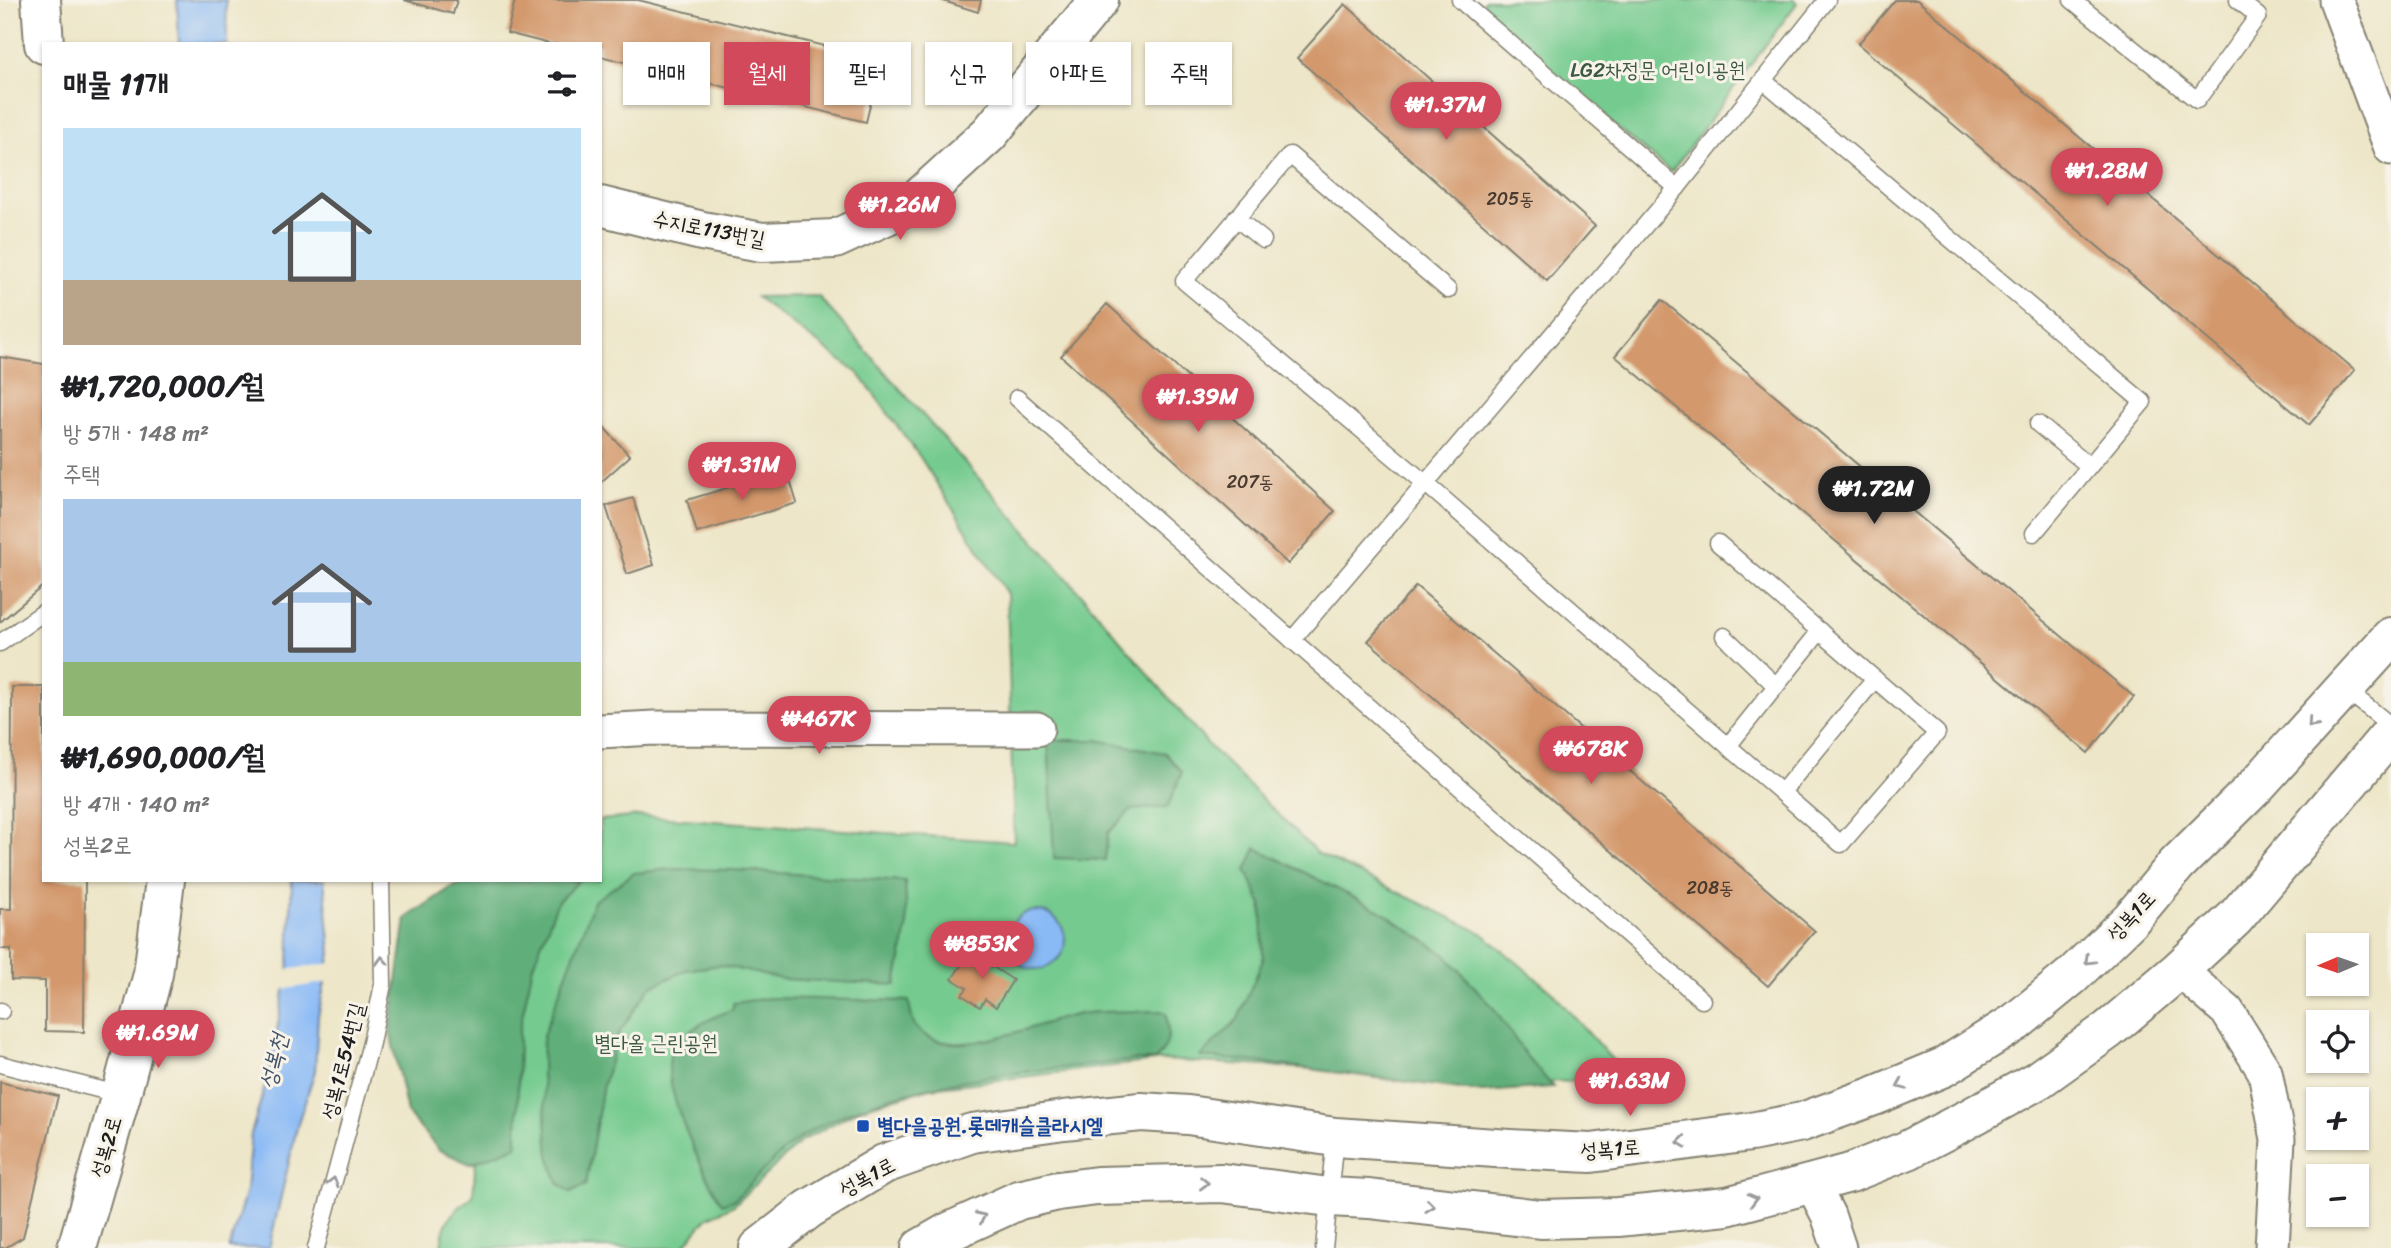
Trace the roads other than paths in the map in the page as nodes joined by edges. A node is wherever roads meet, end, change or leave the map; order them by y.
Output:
1 (41, 0) edge
2 (1099, 0) edge
3 (1460, 0) edge
4 (1827, 0) edge
5 (2072, 0) edge
6 (2238, 0) edge
7 (2336, 0) edge
8 (1480, 6) edge
9 (44, 42) edge
10 (1763, 80) junction
11 (2391, 148) edge
12 (1677, 188) junction
13 (602, 206) edge
14 (1236, 218) junction
15 (1263, 240) dead end
16 (1448, 290) dead end
17 (1017, 398) dead end
18 (2038, 424) dead end
19 (2089, 466) junction
20 (1426, 483) junction
21 (2034, 533) dead end
22 (1718, 543) dead end
23 (42, 613) edge
24 (1820, 631) junction
25 (1724, 636) dead end
26 (2391, 637) edge
27 (1292, 640) junction
28 (0, 643) edge
29 (1875, 679) junction
30 (1776, 686) junction
31 (2344, 688) junction
32 (2391, 726) edge
33 (1037, 729) dead end
34 (602, 731) edge
35 (2391, 733) edge
36 (1728, 746) junction
37 (1782, 792) junction
38 (165, 882) edge
39 (381, 882) edge
40 (2179, 970) junction
41 (1702, 1000) dead end
42 (0, 1064) edge
43 (121, 1095) junction
44 (1335, 1137) junction
45 (1812, 1184) junction
46 (1329, 1197) junction
47 (77, 1248) edge
48 (316, 1248) edge
49 (758, 1248) edge
50 (920, 1248) edge
51 (1324, 1248) edge
52 (1839, 1248) edge
53 (2272, 1248) edge

1 - 9 street
2 - 13 street, 수지로113번길
3 - 8 lane
4 - 10 lane
5 - 6 lane
7 - 11 street
8 - 12 lane
10 - 12 lane
10 - 19 lane
12 - 20 lane
14 - 15 lane
14 - 16 lane
14 - 20 lane
17 - 27 lane
18 - 19 lane
19 - 21 lane
20 - 27 lane
20 - 36 lane
22 - 24 lane
23 - 28 lane
24 - 29 lane
24 - 30 lane
25 - 30 lane
26 - 31 street, 성복1로
27 - 41 lane
29 - 37 lane
29 - 37 lane
30 - 36 lane
31 - 32 lane
31 -> 44 street, 성복1로
33 - 34 street
35 - 40 street
36 - 37 lane
38 - 43 street, 성복2로
48 -> 39 lane, 성복1로54번길
40 - 45 street
40 - 53 street
42 - 43 lane
43 - 47 street, 성복2로
44 - 46 lane
44 - 49 street, 성복1로
46 -> 45 street
45 - 52 street
50 -> 46 street
46 - 51 lane

